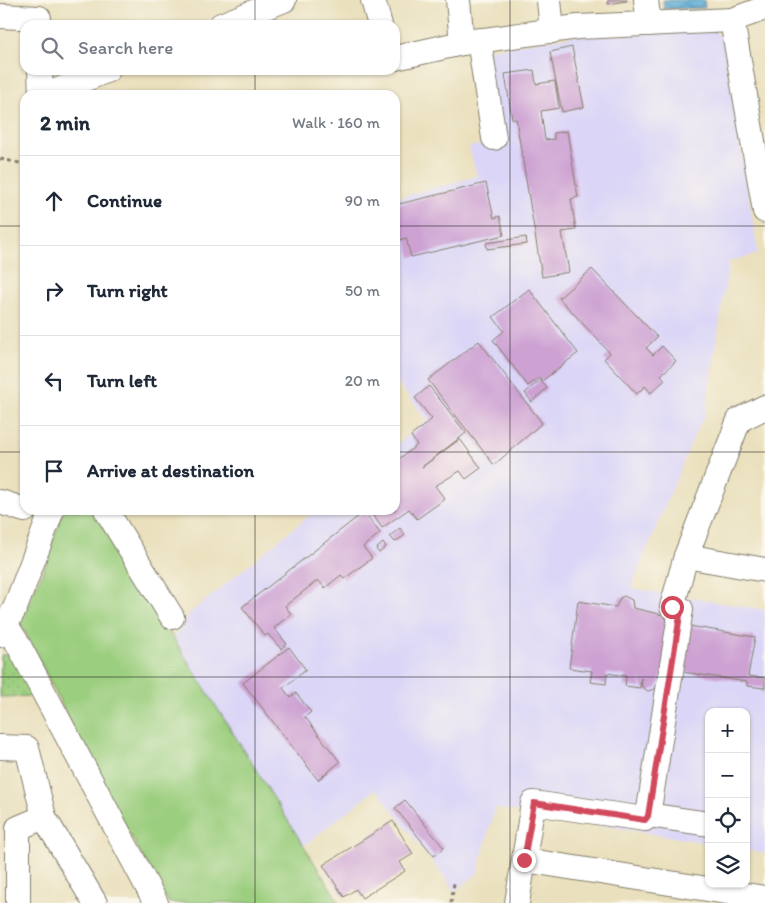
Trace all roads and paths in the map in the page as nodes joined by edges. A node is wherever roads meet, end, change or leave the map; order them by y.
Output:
1 (284, 0) edge
2 (373, 0) edge
3 (458, 0) edge
4 (550, 0) edge
5 (646, 0) edge
6 (748, 11) edge
7 (38, 14) edge
8 (232, 14) edge
9 (0, 16) edge
10 (379, 20) edge
11 (649, 24) junction
12 (552, 31) junction
13 (471, 41) junction
14 (400, 57) edge
15 (40, 75) edge
16 (96, 75) edge
17 (41, 90) edge
18 (58, 90) edge
19 (494, 138) dead end
20 (0, 159) edge
21 (20, 163) edge
22 (765, 210) edge
23 (765, 407) edge
24 (0, 502) edge
25 (20, 508) edge
26 (51, 515) edge
27 (109, 515) edge
28 (686, 556) junction
29 (765, 570) edge
30 (172, 617) dead end
31 (2, 628) edge
32 (0, 746) edge
33 (648, 816) junction
34 (44, 817) junction
35 (705, 823) edge
36 (524, 860) junction
37 (454, 883) dead end
38 (765, 898) edge
39 (154, 902) edge
40 (18, 903) edge
41 (96, 903) edge
42 (451, 903) edge
43 (517, 903) edge

1 - 8 street
2 - 10 street
3 - 13 street
4 - 12 street
5 - 11 street
6 - 11 street
6 - 22 street
7 - 9 street
11 - 12 street
12 - 13 street
13 - 14 street
13 - 19 street
15 - 17 street
16 - 18 street
20 - 21 path
23 - 28 street
24 - 25 street
26 - 31 street
27 - 30 street
28 - 29 street
28 - 33 street
31 - 39 street
32 - 34 street
33 - 35 street
33 - 36 street
34 - 40 street
34 - 41 street
36 - 38 street
36 - 43 street
37 - 42 path

